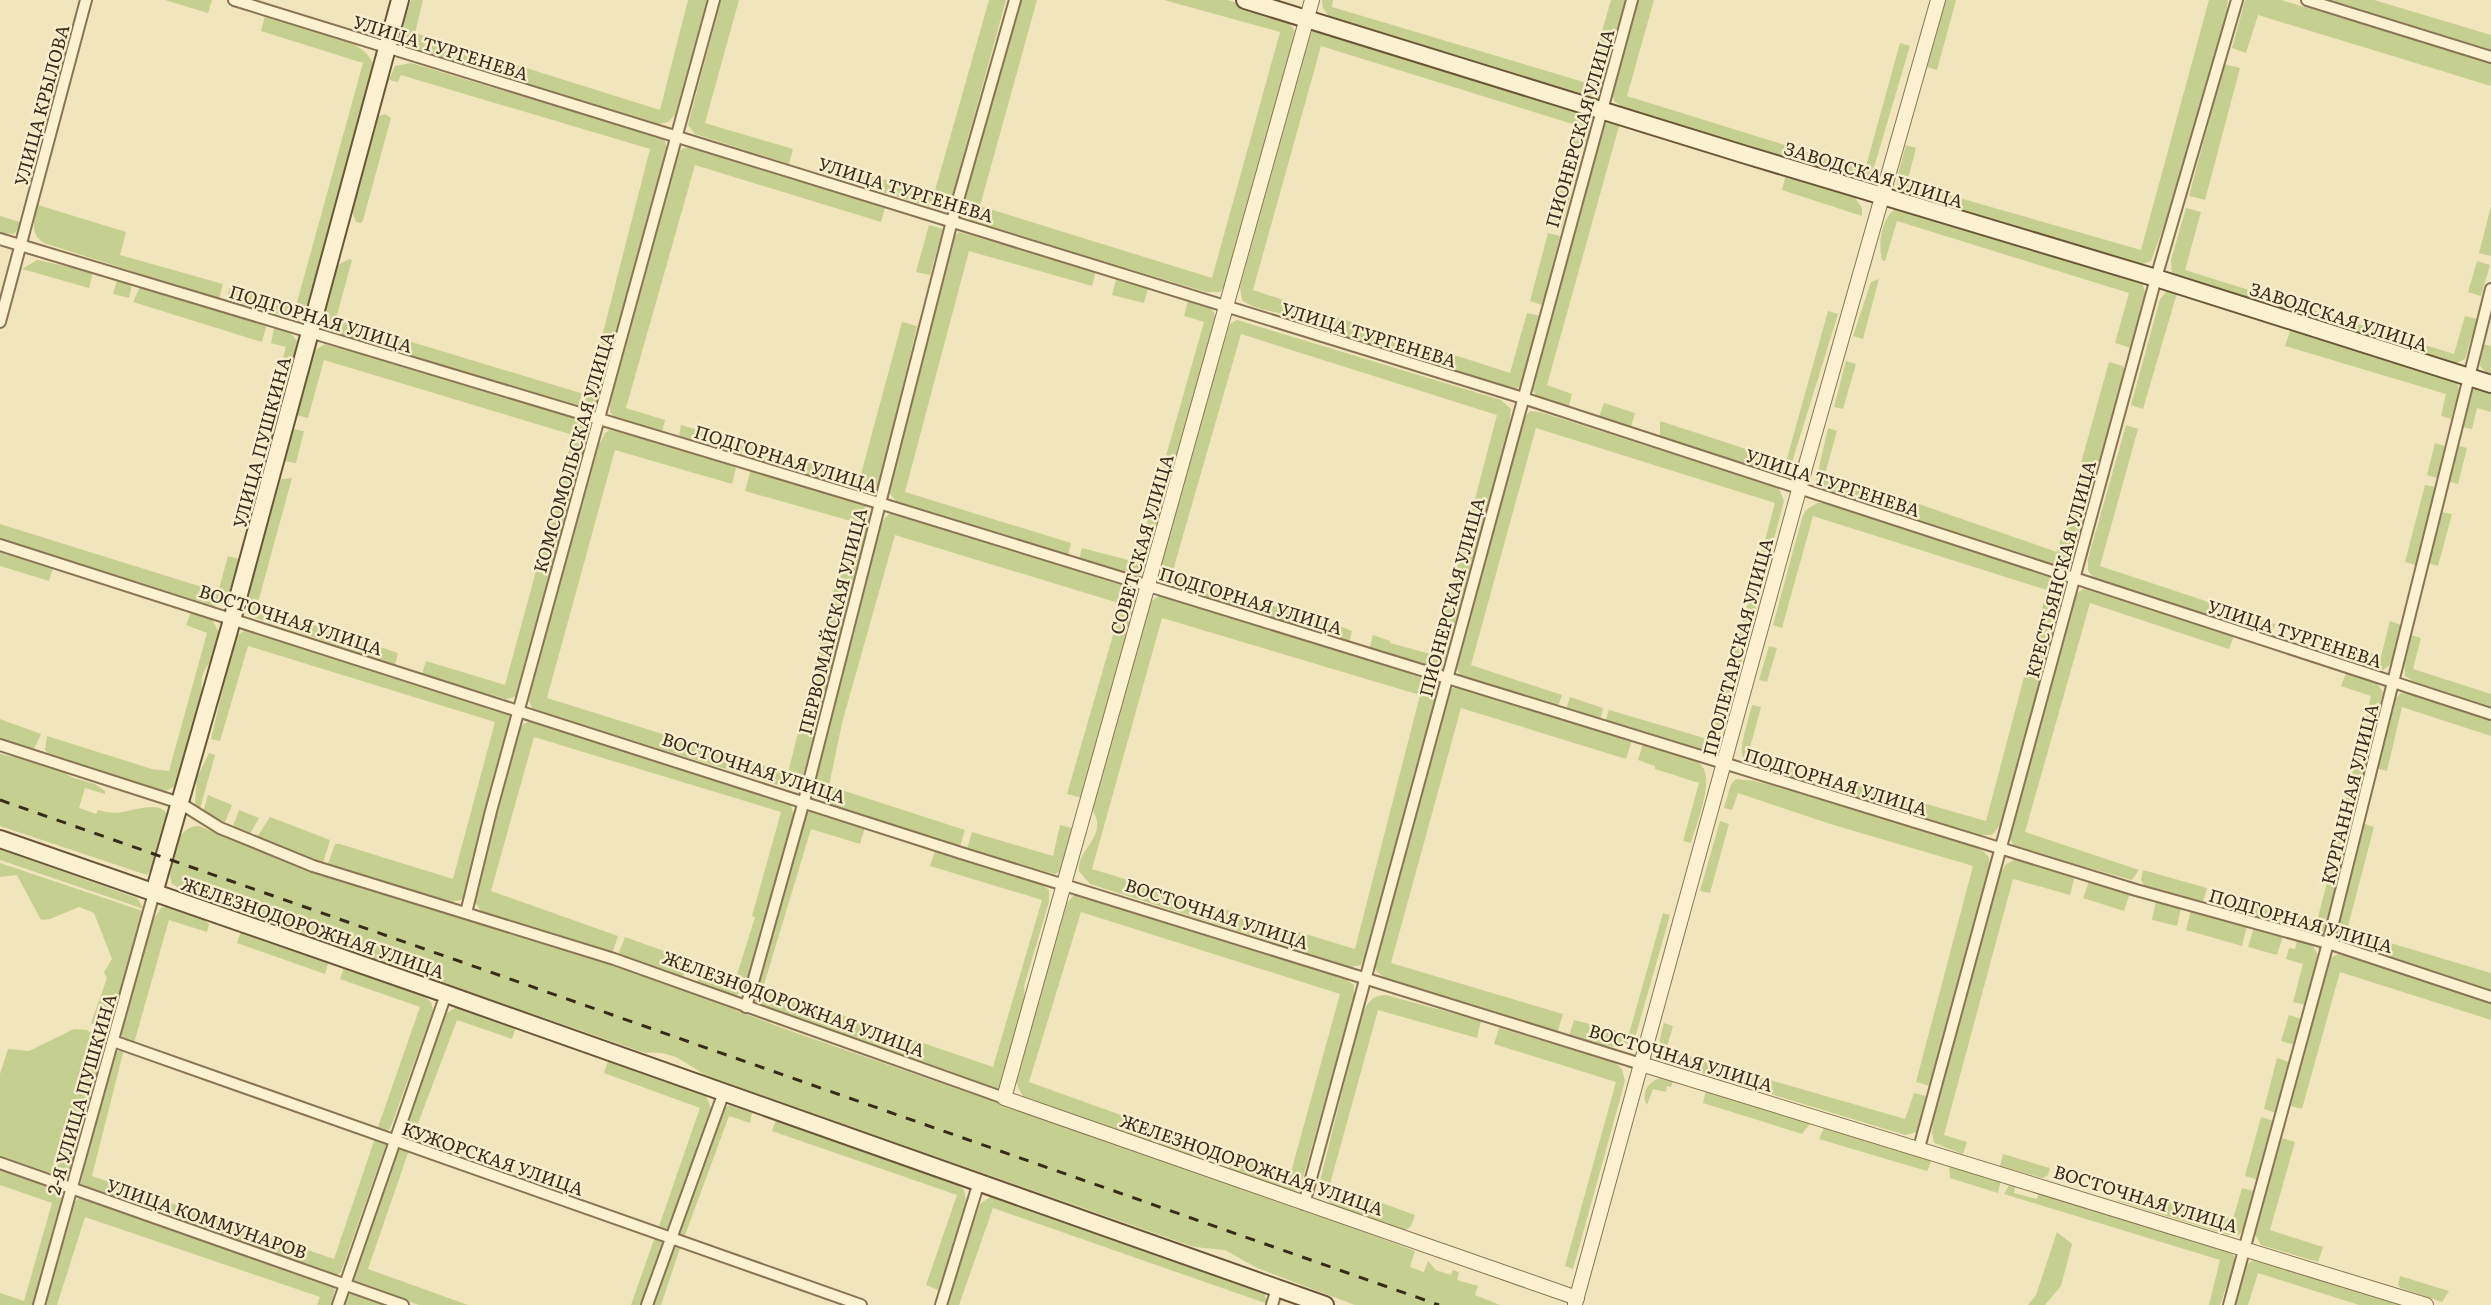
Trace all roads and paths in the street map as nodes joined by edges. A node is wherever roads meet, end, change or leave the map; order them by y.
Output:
1 (86, 0) edge
2 (234, 0) edge
3 (400, 0) edge
4 (714, 0) edge
5 (1015, 0) edge
6 (1245, 0) edge
7 (1312, 0) edge
8 (1632, 0) edge
9 (1938, 0) edge
10 (2237, 0) edge
11 (2307, 0) edge
12 (1307, 19) junction
13 (387, 47) junction
14 (2491, 57) edge
15 (1602, 109) junction
16 (677, 136) junction
17 (1883, 196) junction
18 (952, 221) junction
19 (0, 238) edge
20 (21, 245) junction
21 (2156, 278) junction
22 (2491, 289) edge
23 (1226, 308) junction
24 (0, 322) edge
25 (311, 332) junction
26 (2468, 377) junction
27 (2491, 384) edge
28 (1523, 398) junction
29 (599, 419) junction
30 (1800, 489) junction
31 (879, 503) junction
32 (0, 545) edge
33 (2075, 578) junction
34 (1148, 586) junction
35 (232, 620) junction
36 (1447, 678) junction
37 (2394, 683) junction
38 (519, 711) junction
39 (2491, 714) edge
40 (0, 745) edge
41 (1724, 764) junction
42 (804, 801) junction
43 (180, 803) junction
44 (0, 839) edge
45 (2000, 849) junction
46 (1064, 883) junction
47 (154, 893) junction
48 (466, 913) junction
49 (2328, 944) junction
50 (1365, 980) junction
51 (447, 994) junction
52 (2491, 996) edge
53 (746, 1007) junction
54 (113, 1041) junction
55 (1641, 1064) junction
56 (724, 1092) junction
57 (1004, 1098) junction
58 (395, 1141) junction
59 (1919, 1148) junction
60 (0, 1163) edge
61 (979, 1182) junction
62 (71, 1188) junction
63 (1304, 1204) junction
64 (671, 1238) junction
65 (2246, 1247) junction
66 (345, 1285) junction
67 (1277, 1288) junction
68 (1576, 1301) edge
69 (39, 1305) edge
70 (338, 1305) edge
71 (403, 1305) edge
72 (647, 1305) edge
73 (861, 1305) edge
74 (941, 1305) edge
75 (1272, 1305) edge
76 (1325, 1305) edge
77 (2229, 1305) edge
78 (2426, 1305) edge

1 - 20 street, УЛИЦА КРЫЛОВА
2 - 13 street, УЛИЦА ТУРГЕНЕВА
3 - 13 main road, УЛИЦА ПУШКИНА
4 - 16 street, КОМСОМОЛЬСКАЯ УЛИЦА
5 - 18 street, ПЕРВОМАЙСКАЯ УЛИЦА
6 - 12 main road, ЗАВОДСКАЯ УЛИЦА
7 - 12 street, СОВЕТСКАЯ УЛИЦА
8 - 15 street, ПИОНЕРСКАЯ УЛИЦА
9 - 17 street, ПРОЛЕТАРСКАЯ УЛИЦА
10 - 21 street, КРЕСТЬЯНСКАЯ УЛИЦА
11 - 14 street
12 - 15 main road, ЗАВОДСКАЯ УЛИЦА
12 - 23 street, СОВЕТСКАЯ УЛИЦА
13 - 16 street, УЛИЦА ТУРГЕНЕВА
13 - 25 main road, УЛИЦА ПУШКИНА
15 - 17 main road, ЗАВОДСКАЯ УЛИЦА
15 - 28 street, ПИОНЕРСКАЯ УЛИЦА
16 - 18 street, УЛИЦА ТУРГЕНЕВА
16 - 29 street, КОМСОМОЛЬСКАЯ УЛИЦА
17 - 21 main road, ЗАВОДСКАЯ УЛИЦА
17 - 30 street, ПРОЛЕТАРСКАЯ УЛИЦА
18 - 23 street, УЛИЦА ТУРГЕНЕВА
18 - 31 street, ПЕРВОМАЙСКАЯ УЛИЦА
19 - 20 street, ПОДГОРНАЯ УЛИЦА
20 - 24 street, УЛИЦА КРЫЛОВА
20 - 25 street, ПОДГОРНАЯ УЛИЦА
21 - 26 main road, ЗАВОДСКАЯ УЛИЦА
21 - 33 street, КРЕСТЬЯНСКАЯ УЛИЦА
22 - 26 street, КУРГАННАЯ УЛИЦА
23 - 28 street, УЛИЦА ТУРГЕНЕВА
23 - 34 street, СОВЕТСКАЯ УЛИЦА
25 - 29 street, ПОДГОРНАЯ УЛИЦА
25 - 35 main road, УЛИЦА ПУШКИНА
26 - 27 main road, ЗАВОДСКАЯ УЛИЦА
26 - 37 street, КУРГАННАЯ УЛИЦА
28 - 30 street, УЛИЦА ТУРГЕНЕВА
28 - 36 street, ПИОНЕРСКАЯ УЛИЦА
29 - 31 street, ПОДГОРНАЯ УЛИЦА
29 - 38 street, КОМСОМОЛЬСКАЯ УЛИЦА
30 - 33 street, УЛИЦА ТУРГЕНЕВА
30 - 41 street, ПРОЛЕТАРСКАЯ УЛИЦА
31 - 34 street, ПОДГОРНАЯ УЛИЦА
31 - 42 street, ПЕРВОМАЙСКАЯ УЛИЦА
32 - 35 street, ВОСТОЧНАЯ УЛИЦА
33 - 37 street, УЛИЦА ТУРГЕНЕВА
33 - 45 street, КРЕСТЬЯНСКАЯ УЛИЦА
34 - 36 street, ПОДГОРНАЯ УЛИЦА
34 - 46 street, СОВЕТСКАЯ УЛИЦА
35 - 38 street, ВОСТОЧНАЯ УЛИЦА
35 - 43 main road, УЛИЦА ПУШКИНА
36 - 41 street, ПОДГОРНАЯ УЛИЦА
36 - 50 street, ПИОНЕРСКАЯ УЛИЦА
37 - 39 street, УЛИЦА ТУРГЕНЕВА
37 - 49 street, КУРГАННАЯ УЛИЦА
38 - 42 street, ВОСТОЧНАЯ УЛИЦА
38 - 48 street, КОМСОМОЛЬСКАЯ УЛИЦА
40 - 43 street, ЖЕЛЕЗНОДОРОЖНАЯ УЛИЦА
41 - 45 street, ПОДГОРНАЯ УЛИЦА
41 - 55 street, ПРОЛЕТАРСКАЯ УЛИЦА
42 - 46 street, ВОСТОЧНАЯ УЛИЦА
42 - 53 street, ПЕРВОМАЙСКАЯ УЛИЦА
43 - 47 main road, УЛИЦА ПУШКИНА
43 - 48 street, ЖЕЛЕЗНОДОРОЖНАЯ УЛИЦА
44 - 47 main road, ЖЕЛЕЗНОДОРОЖНАЯ УЛИЦА
45 - 49 street, ПОДГОРНАЯ УЛИЦА
45 - 59 street, КРЕСТЬЯНСКАЯ УЛИЦА
46 - 50 street, ВОСТОЧНАЯ УЛИЦА
46 - 57 street, СОВЕТСКАЯ УЛИЦА
47 - 51 main road, ЖЕЛЕЗНОДОРОЖНАЯ УЛИЦА
47 - 54 street, 2-Я УЛИЦА ПУШКИНА
48 - 53 street, ЖЕЛЕЗНОДОРОЖНАЯ УЛИЦА
49 - 52 street, ПОДГОРНАЯ УЛИЦА
49 - 65 street, КУРГАННАЯ УЛИЦА
50 - 55 street, ВОСТОЧНАЯ УЛИЦА
50 - 63 street, ПИОНЕРСКАЯ УЛИЦА
51 - 56 main road, ЖЕЛЕЗНОДОРОЖНАЯ УЛИЦА
51 - 58 street
53 - 57 street, ЖЕЛЕЗНОДОРОЖНАЯ УЛИЦА
54 - 58 street, КУЖОРСКАЯ УЛИЦА
54 - 62 street, 2-Я УЛИЦА ПУШКИНА
55 - 59 street, ВОСТОЧНАЯ УЛИЦА
55 - 68 street, ПРОЛЕТАРСКАЯ УЛИЦА
56 - 61 main road, ЖЕЛЕЗНОДОРОЖНАЯ УЛИЦА
56 - 64 street
57 - 63 street, ЖЕЛЕЗНОДОРОЖНАЯ УЛИЦА
58 - 64 street, КУЖОРСКАЯ УЛИЦА
58 - 66 street
59 - 65 street, ВОСТОЧНАЯ УЛИЦА
60 - 62 street, УЛИЦА КОММУНАРОВ
61 - 67 main road, ЖЕЛЕЗНОДОРОЖНАЯ УЛИЦА
61 - 74 street
62 - 66 street, УЛИЦА КОММУНАРОВ
62 - 69 street, 2-Я УЛИЦА ПУШКИНА
63 - 68 street, ЖЕЛЕЗНОДОРОЖНАЯ УЛИЦА
64 - 72 street
64 - 73 street, КУЖОРСКАЯ УЛИЦА
65 - 77 street, КУРГАННАЯ УЛИЦА
65 - 78 street, ВОСТОЧНАЯ УЛИЦА
66 - 70 street
66 - 71 street, УЛИЦА КОММУНАРОВ
67 - 75 street
67 - 76 main road, ЖЕЛЕЗНОДОРОЖНАЯ УЛИЦА

